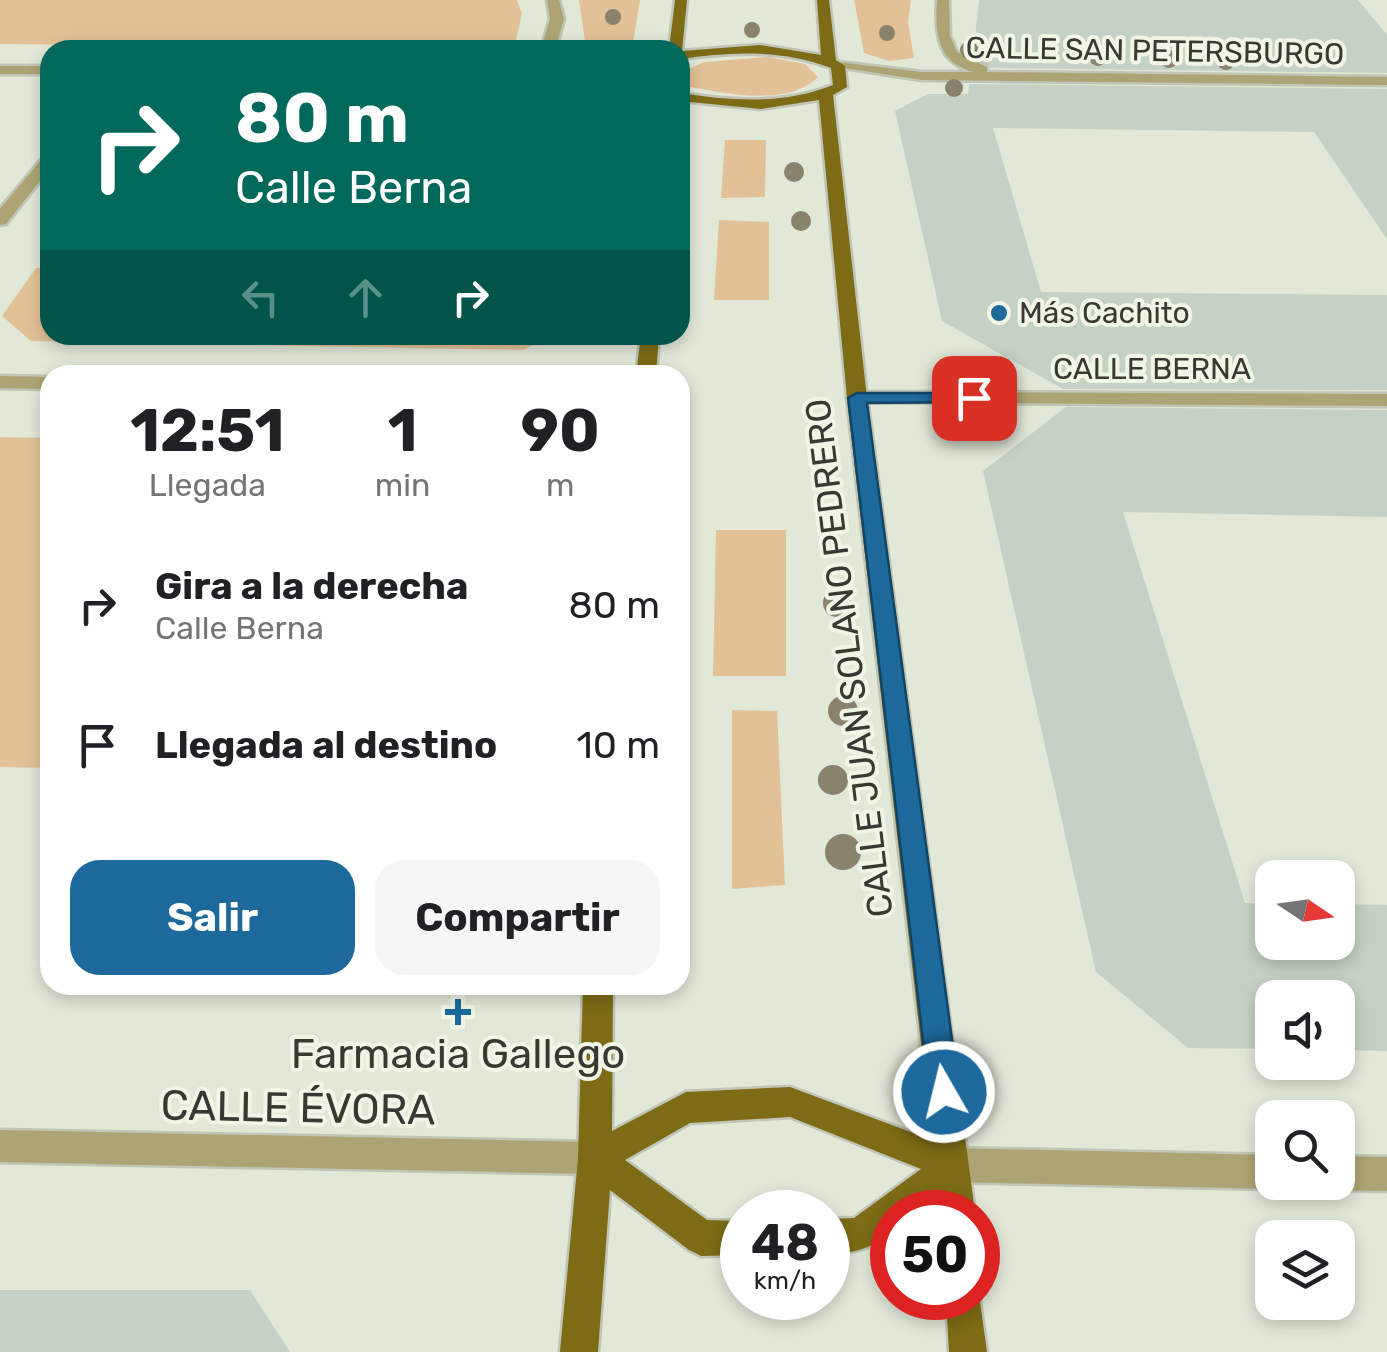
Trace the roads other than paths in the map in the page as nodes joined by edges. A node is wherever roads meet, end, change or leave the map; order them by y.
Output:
1 (553, 0) edge
2 (681, 0) edge
3 (822, 0) edge
4 (944, 0) edge
5 (551, 40) edge
6 (679, 40) edge
7 (690, 52) edge
8 (833, 64) junction
9 (0, 70) edge
10 (40, 70) edge
11 (922, 76) junction
12 (1032, 77) junction
13 (1387, 81) edge
14 (833, 91) junction
15 (690, 98) edge
16 (40, 170) edge
17 (0, 220) edge
18 (0, 382) edge
19 (40, 383) edge
20 (857, 398) junction
21 (1387, 400) edge
22 (598, 995) edge
23 (0, 1146) edge
24 (595, 1158) junction
25 (954, 1165) junction
26 (1255, 1172) edge
27 (1355, 1173) edge
28 (1387, 1174) edge
29 (956, 1190) edge
30 (850, 1235) edge
31 (720, 1238) edge
32 (966, 1320) edge
33 (580, 1352) edge
34 (968, 1352) edge

1 - 5 street
2 - 6 main road
3 - 8 main road
4 - 12 street
7 - 8 main road
8 - 11 street, CALLE SAN PETERSBURGO
8 - 14 main road, CALLE JUAN SOLANO PEDRERO
9 - 10 street
11 - 12 street, CALLE SAN PETERSBURGO
11 - 14 street, CALLE SAN PETERSBURGO
12 - 13 street, CALLE SAN PETERSBURGO
14 - 15 main road
14 - 20 main road, CALLE JUAN SOLANO PEDRERO
16 - 17 street
18 - 19 street
20 - 21 street, CALLE BERNA
20 - 25 main road, CALLE JUAN SOLANO PEDRERO
22 - 24 main road
23 - 24 street, CALLE ÉVORA
24 - 25 main road, CALLE ÉVORA
24 - 31 main road
24 - 33 main road
25 - 26 street, CALLE ÉVORA
25 - 29 main road, CALLE JUAN SOLANO PEDRERO
25 - 30 main road
27 - 28 street
32 - 34 main road

